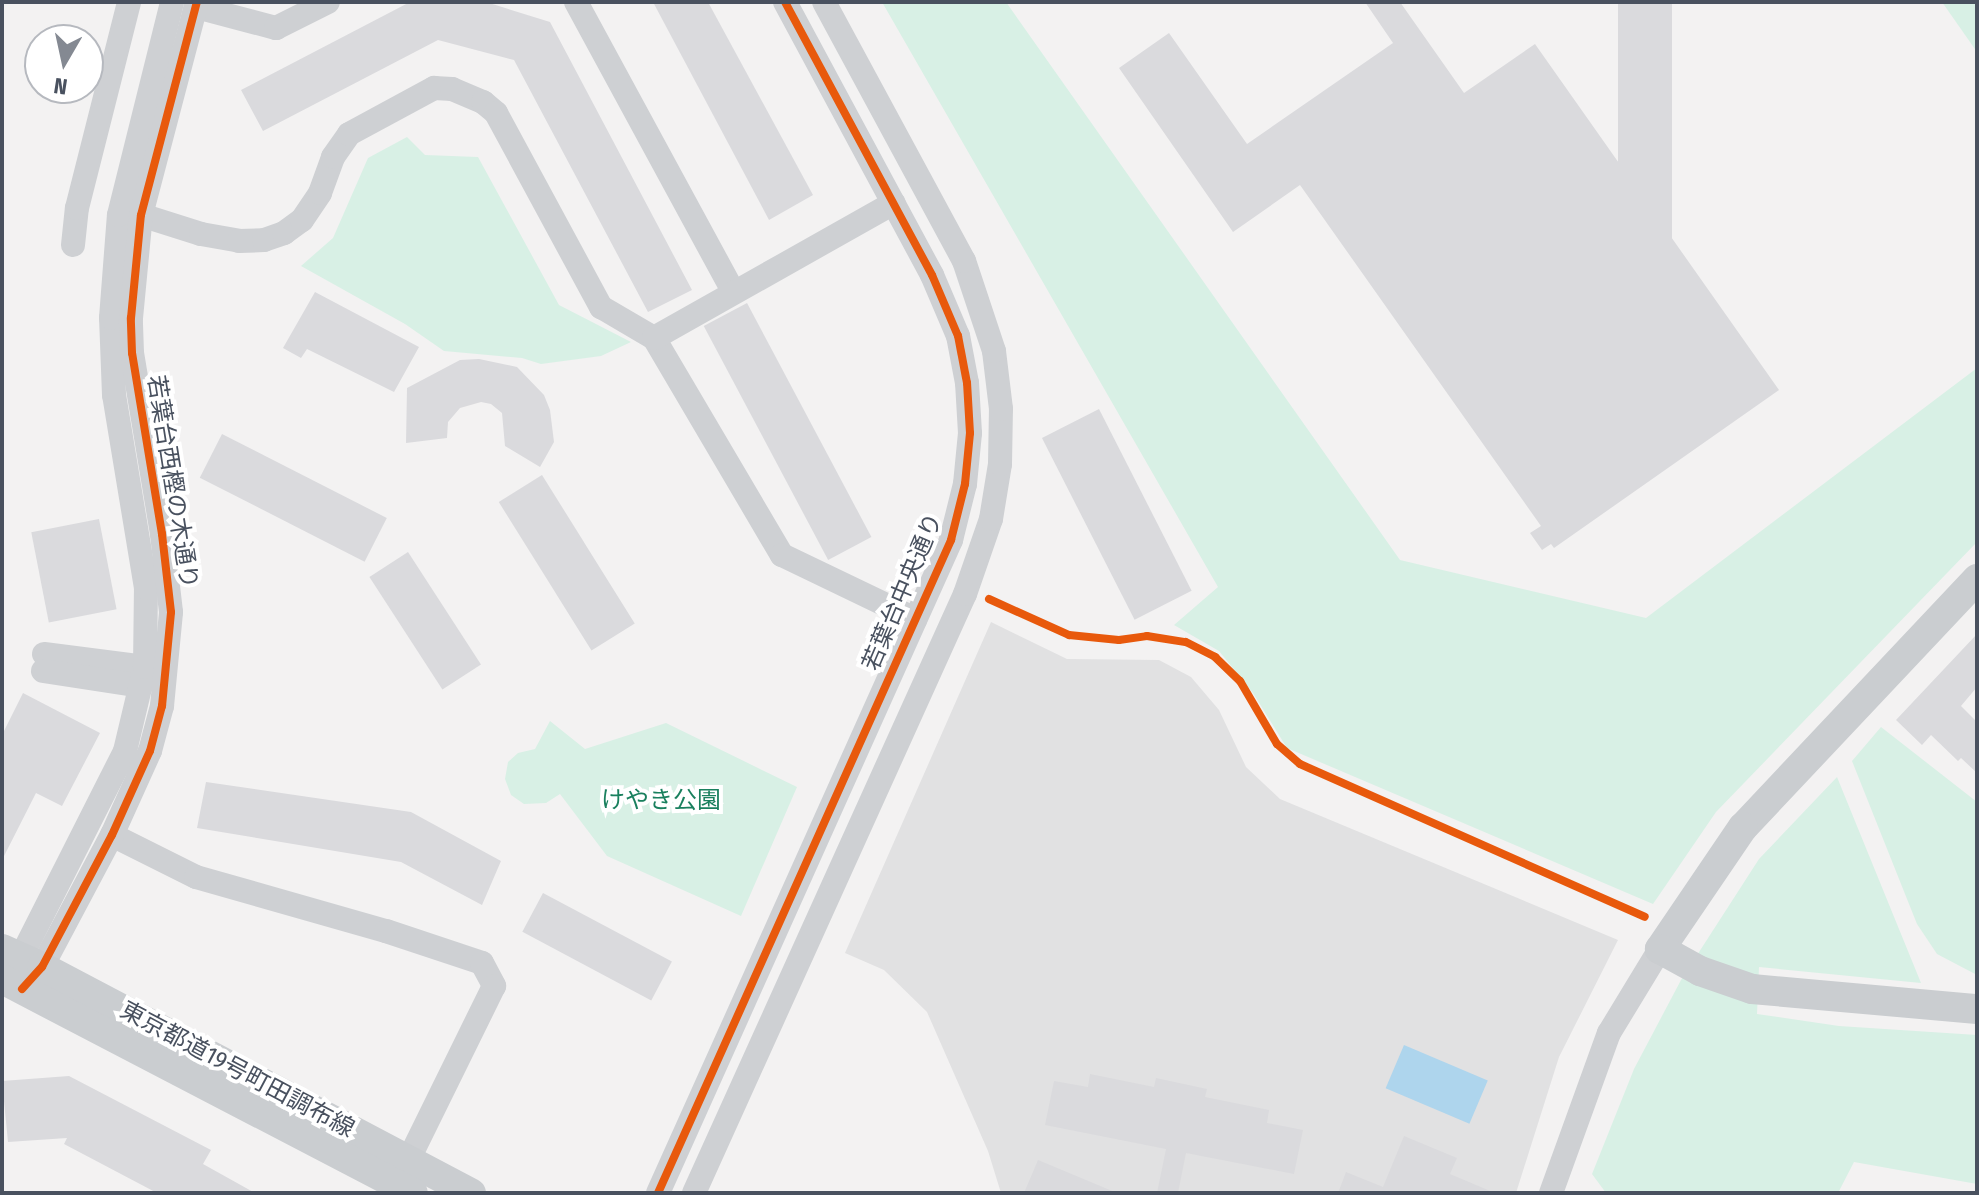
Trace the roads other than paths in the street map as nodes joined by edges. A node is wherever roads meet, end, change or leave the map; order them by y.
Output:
1 (129, 2) edge
2 (328, 2) edge
3 (576, 2) edge
4 (785, 2) edge
5 (824, 2) edge
6 (188, 4) edge
7 (894, 203) junction
8 (141, 215) junction
9 (73, 245) dead end
10 (733, 291) junction
11 (654, 338) junction
12 (1977, 579) edge
13 (915, 619) junction
14 (44, 662) dead end
15 (143, 676) junction
16 (112, 835) junction
17 (1660, 949) junction
18 (18, 968) edge
19 (1977, 1009) edge
20 (408, 1161) junction
21 (413, 1193) edge
22 (471, 1193) edge
23 (658, 1193) edge
24 (694, 1193) edge
25 (1551, 1193) edge

1 - 9 street
2 - 6 street
3 - 10 street
4 - 7 street, 若葉台中央通り
5 - 24 street
6 - 8 street, 若葉台西樫の木通り
6 - 15 street, 若葉台西樫の木通り
7 - 10 street
7 - 13 street, 若葉台中央通り
8 - 11 street
8 - 16 street, 若葉台西樫の木通り
10 - 11 street
11 - 13 street
12 - 17 main road
13 - 23 street, 若葉台中央通り
14 - 15 street
15 - 18 street, 若葉台西樫の木通り
16 - 18 street, 若葉台西樫の木通り
16 - 20 street
17 - 19 main road
17 - 25 street
18 - 20 main road, 東京都道19号町田調布線
18 - 21 main road, 東京都道19号町田調布線
20 - 22 main road, 東京都道19号町田調布線

